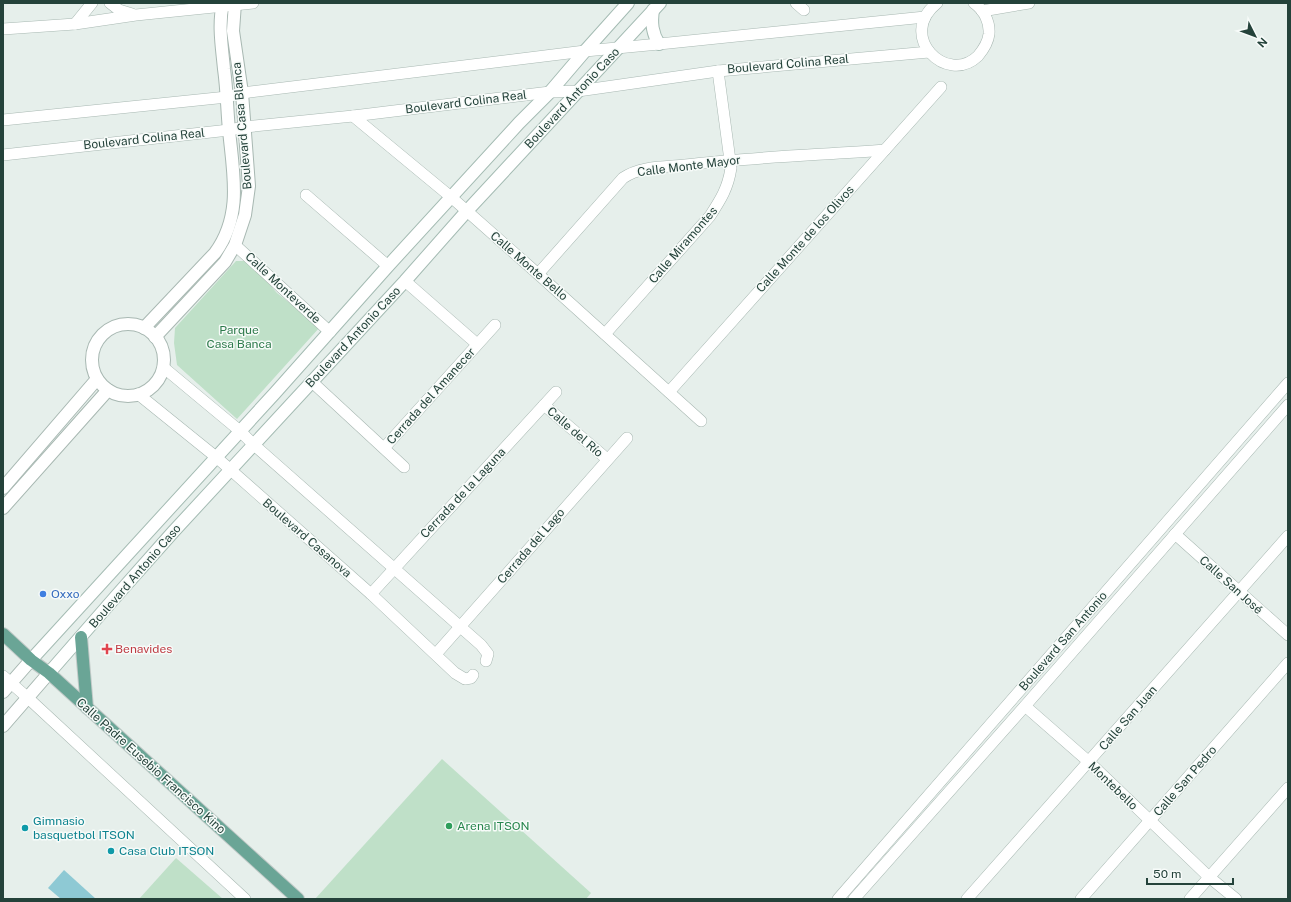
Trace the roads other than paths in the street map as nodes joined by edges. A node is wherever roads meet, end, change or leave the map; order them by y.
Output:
1 (92, 3) edge
2 (110, 3) edge
3 (254, 3) edge
4 (628, 3) edge
5 (974, 3) edge
6 (1029, 3) edge
7 (229, 4) edge
8 (932, 4) edge
9 (656, 7) edge
10 (982, 11) junction
11 (136, 14) junction
12 (925, 17) junction
13 (76, 24) junction
14 (3, 29) edge
15 (659, 44) junction
16 (618, 48) junction
17 (584, 50) junction
18 (929, 52) junction
19 (718, 71) junction
20 (941, 87) dead end
21 (578, 90) junction
22 (550, 92) junction
23 (242, 93) junction
24 (228, 97) junction
25 (353, 116) junction
26 (3, 120) edge
27 (245, 127) junction
28 (229, 130) junction
29 (885, 150) junction
30 (3, 155) edge
31 (730, 160) junction
32 (306, 195) dead end
33 (451, 197) junction
34 (466, 212) junction
35 (235, 244) junction
36 (388, 266) junction
37 (538, 274) junction
38 (405, 281) junction
39 (495, 325) dead end
40 (144, 328) junction
41 (330, 332) junction
42 (604, 334) junction
43 (155, 337) junction
44 (477, 344) junction
45 (163, 367) junction
46 (97, 379) junction
47 (311, 381) junction
48 (1288, 383) edge
49 (108, 390) junction
50 (556, 392) dead end
51 (669, 392) junction
52 (138, 394) junction
53 (544, 405) junction
54 (1288, 406) edge
55 (701, 421) dead end
56 (240, 431) junction
57 (627, 438) dead end
58 (254, 445) junction
59 (384, 448) junction
60 (216, 457) junction
61 (607, 459) junction
62 (404, 467) dead end
63 (230, 470) junction
64 (3, 488) edge
65 (3, 508) edge
66 (158, 520) junction
67 (173, 532) junction
68 (1175, 534) junction
69 (1288, 536) edge
70 (394, 568) junction
71 (103, 580) junction
72 (1239, 592) junction
73 (118, 594) junction
74 (370, 594) junction
75 (460, 627) junction
76 (3, 634) edge
77 (1288, 635) edge
78 (81, 637) junction
79 (436, 654) junction
80 (32, 660) junction
81 (486, 661) dead end
82 (1288, 663) edge
83 (49, 673) junction
84 (473, 676) dead end
85 (6, 684) edge
86 (28, 698) junction
87 (1025, 706) junction
88 (86, 708) junction
89 (3, 726) edge
90 (1089, 762) junction
91 (1288, 788) edge
92 (1150, 821) junction
93 (1209, 877) junction
94 (245, 899) edge
95 (298, 899) edge
96 (838, 899) edge
97 (854, 899) edge
98 (967, 899) edge
99 (1081, 899) edge
100 (1190, 899) edge
101 (1236, 899) edge

1 - 13 street
2 - 11 street
3 - 7 street
4 - 17 main road, Boulevard Antonio Caso
5 - 10 street
6 - 10 street
7 - 11 street
7 - 23 main road, Boulevard Casa Blanca
7 - 24 main road, Boulevard Casa Blanca
8 - 12 street
9 - 15 main road
9 - 16 main road, Boulevard Antonio Caso
10 - 18 street
11 - 13 street
12 - 15 street
12 - 18 street
13 - 14 street
15 - 16 street
16 - 17 street
16 - 21 main road, Boulevard Antonio Caso
17 - 22 main road, Boulevard Antonio Caso
17 - 23 street
18 - 19 street, Boulevard Colina Real
19 - 21 street, Boulevard Colina Real
19 - 31 street, Calle Miramontes
20 - 29 street, Calle Monte de los Olivos
21 - 22 street, Boulevard Colina Real
21 - 34 main road, Boulevard Antonio Caso
22 - 25 street, Boulevard Colina Real
22 - 33 main road, Boulevard Antonio Caso
23 - 24 street
23 - 27 main road, Boulevard Casa Blanca
24 - 26 street
24 - 28 main road, Boulevard Casa Blanca
25 - 27 street, Boulevard Colina Real
25 - 33 street, Calle Monte Bello
27 - 28 street, Boulevard Colina Real
27 - 35 main road, Boulevard Casa Blanca
28 - 30 street, Boulevard Colina Real
28 - 40 main road, Boulevard Casa Blanca
29 - 31 street, Calle Monte Mayor
29 - 51 street, Calle Monte de los Olivos
31 - 37 street, Calle Monte Mayor
31 - 42 street, Calle Miramontes
32 - 36 street
33 - 34 street, Calle Monte Bello
33 - 36 main road, Boulevard Antonio Caso
34 - 37 street, Calle Monte Bello
34 - 38 main road, Boulevard Antonio Caso
35 - 41 street, Calle Monteverde
35 - 43 main road, Boulevard Casa Blanca
36 - 41 main road, Boulevard Antonio Caso
37 - 42 street, Calle Monte Bello
38 - 44 street, Cerrada del Amanecer
38 - 47 main road, Boulevard Antonio Caso
39 - 44 street, Cerrada del Amanecer
40 - 43 main road
40 - 46 main road
41 - 56 main road, Boulevard Antonio Caso
42 - 51 street, Calle Monte Bello
43 - 45 main road
44 - 59 street, Cerrada del Amanecer
45 - 52 main road
45 - 56 street
46 - 49 main road
46 - 64 main road
47 - 58 main road, Boulevard Antonio Caso
47 - 59 street
48 - 96 street, Boulevard San Antonio
49 - 52 main road
49 - 65 main road
50 - 53 street, Cerrada de la Laguna
51 - 55 street, Calle Monte Bello
52 - 60 street, Boulevard Casanova
53 - 61 street, Calle del Río
53 - 70 street, Cerrada de la Laguna
54 - 68 street, Boulevard San Antonio
56 - 58 street
56 - 60 main road, Boulevard Antonio Caso
57 - 61 street, Cerrada del Lago
58 - 63 main road, Boulevard Antonio Caso
58 - 70 street
59 - 62 street
60 - 63 street, Boulevard Casanova
60 - 66 main road, Boulevard Antonio Caso
61 - 75 street, Cerrada del Lago
63 - 67 main road, Boulevard Antonio Caso
63 - 74 street, Boulevard Casanova
66 - 67 main road
66 - 71 main road, Boulevard Antonio Caso
67 - 73 main road, Boulevard Antonio Caso
68 - 72 street, Calle San José
68 - 87 street, Boulevard San Antonio
69 - 72 street, Calle San Juan
70 - 74 street, Cerrada de la Laguna
70 - 75 street
71 - 73 main road
71 - 80 main road, Boulevard Antonio Caso
72 - 77 street, Calle San José
72 - 90 street, Calle San Juan
73 - 78 main road, Boulevard Antonio Caso
74 - 79 street, Boulevard Casanova
75 - 79 street, Cerrada del Lago
75 - 81 street
76 - 80 main road, Calle Padre Eusebio Francisco Kino
78 - 83 main road, Boulevard Antonio Caso
78 - 88 main road
79 - 84 street, Boulevard Casanova
80 - 83 main road, Calle Padre Eusebio Francisco Kino
80 - 85 main road, Boulevard Antonio Caso
82 - 92 street, Calle San Pedro
83 - 86 main road, Boulevard Antonio Caso
83 - 88 main road, Calle Padre Eusebio Francisco Kino
85 - 86 street
86 - 89 main road, Boulevard Antonio Caso
86 - 94 street
87 - 90 street, Montebello
87 - 97 street, Boulevard San Antonio
88 - 95 main road, Calle Padre Eusebio Francisco Kino
90 - 92 street, Montebello
90 - 98 street, Calle San Juan
91 - 93 street
92 - 93 street, Montebello
92 - 99 street, Calle San Pedro
93 - 100 street
93 - 101 street, Montebello

